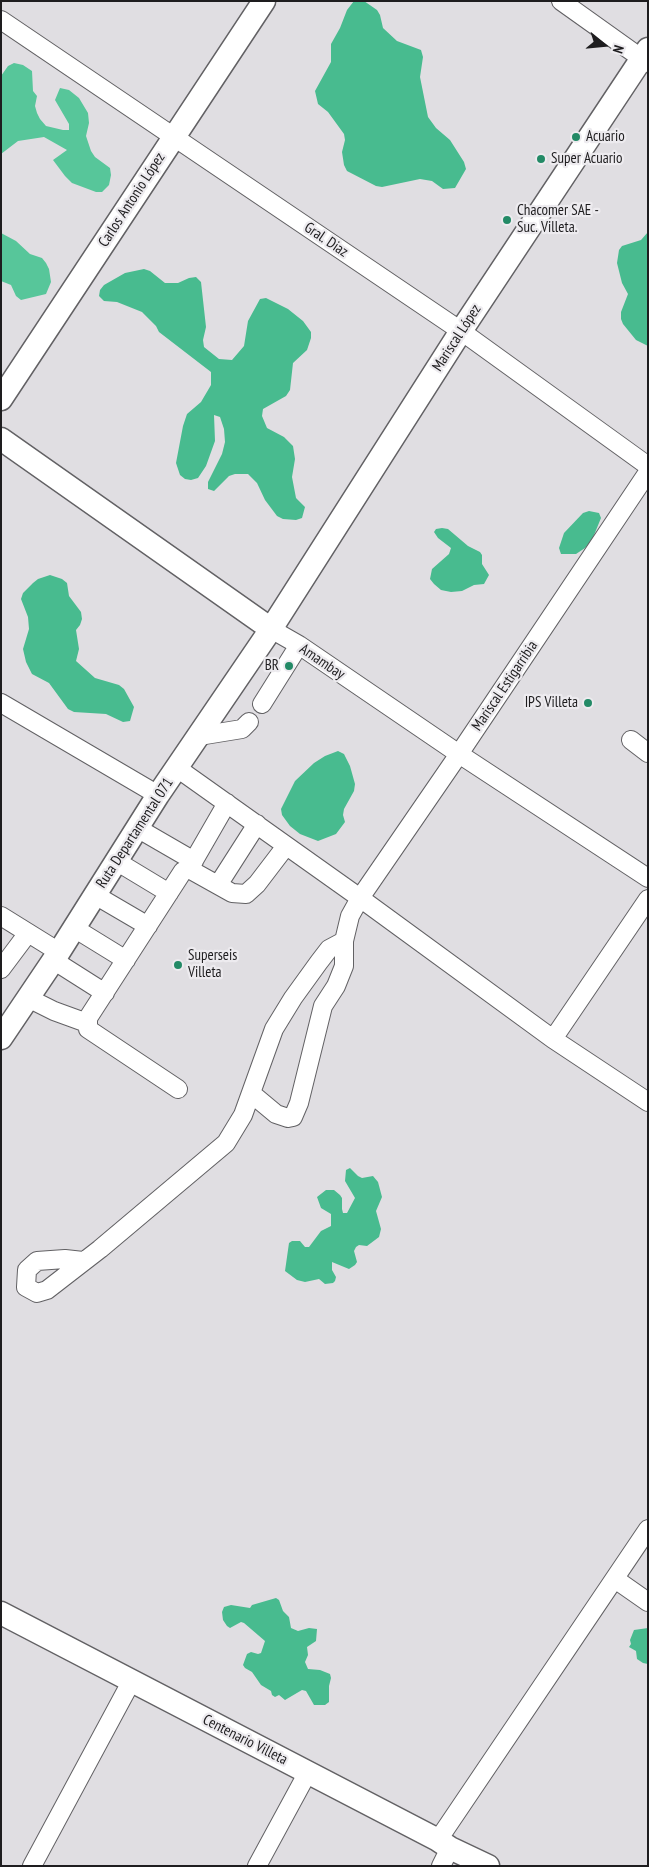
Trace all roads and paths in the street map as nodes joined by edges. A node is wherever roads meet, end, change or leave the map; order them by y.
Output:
1 (264, 1) edge
2 (561, 1) edge
3 (1, 20) edge
4 (646, 57) edge
5 (173, 137) junction
6 (461, 331) junction
7 (1, 399) edge
8 (1, 439) edge
9 (648, 466) edge
10 (648, 472) edge
11 (271, 629) junction
12 (299, 645) junction
13 (1, 703) edge
14 (262, 704) dead end
15 (249, 722) dead end
16 (199, 736) junction
17 (631, 740) dead end
18 (648, 753) edge
19 (459, 754) junction
20 (177, 768) junction
21 (158, 795) junction
22 (227, 803) junction
23 (256, 824) junction
24 (137, 828) junction
25 (286, 846) junction
26 (116, 861) junction
27 (192, 865) junction
28 (648, 878) edge
29 (218, 885) junction
30 (169, 893) junction
31 (95, 895) junction
32 (360, 898) junction
33 (648, 899) edge
34 (1, 916) edge
35 (148, 926) junction
36 (74, 928) junction
37 (28, 933) junction
38 (344, 941) junction
39 (56, 956) junction
40 (126, 960) junction
41 (1, 969) edge
42 (105, 993) junction
43 (28, 998) junction
44 (87, 1023) junction
45 (1, 1038) edge
46 (553, 1039) junction
47 (178, 1089) dead end
48 (252, 1094) junction
49 (648, 1102) edge
50 (84, 1262) dead end
51 (648, 1528) edge
52 (614, 1579) junction
53 (648, 1602) edge
54 (1, 1614) edge
55 (131, 1682) junction
56 (308, 1772) junction
57 (443, 1851) edge
58 (32, 1866) edge
59 (257, 1866) edge
60 (488, 1866) edge

1 - 5 main road, Carlos Antonio López
2 - 4 street
3 - 5 street, Gral. Diaz
4 - 6 main road, Mariscal López
5 - 6 street, Gral. Diaz
5 - 7 main road, Carlos Antonio López
6 - 9 street, Gral. Diaz
6 - 11 main road, Mariscal López
8 - 11 main road, Amambay
10 - 19 street, Mariscal Estigarribia
11 - 12 street, Amambay
11 - 16 main road, Ruta Departamental 071
12 - 14 street
12 - 19 street, Amambay
13 - 21 street
15 - 16 street
16 - 20 main road, Ruta Departamental 071
17 - 18 street
19 - 28 street, Amambay
19 - 32 street, Mariscal Estigarribia
20 - 21 main road, Ruta Departamental 071
20 - 22 street
21 - 24 main road, Ruta Departamental 071
22 - 23 street
22 - 27 street
23 - 25 street
23 - 29 street
24 - 26 main road, Ruta Departamental 071
24 - 27 street
25 - 29 street
25 - 32 street
26 - 30 street
26 - 31 main road, Ruta Departamental 071
27 - 29 street
27 - 30 street
30 - 35 street
31 - 35 street
31 - 36 main road, Ruta Departamental 071
32 - 38 street, Mariscal Estigarribia
32 - 46 street
33 - 46 street
34 - 37 street
35 - 40 street
36 - 39 main road, Ruta Departamental 071
36 - 40 street
37 - 39 street
37 - 41 street
38 - 48 street
38 - 48 street, Mariscal Estigarribia
39 - 42 street
39 - 43 main road, Ruta Departamental 071
40 - 42 street
42 - 44 street
43 - 44 street
43 - 45 main road, Ruta Departamental 071
44 - 47 street
46 - 49 street
48 - 50 street
51 - 52 street
52 - 53 street
52 - 57 street
54 - 55 main road, Centenario Villeta
55 - 56 main road, Centenario Villeta
55 - 58 street
56 - 57 main road, Centenario Villeta
56 - 59 street
57 - 60 main road, Centenario Villeta

